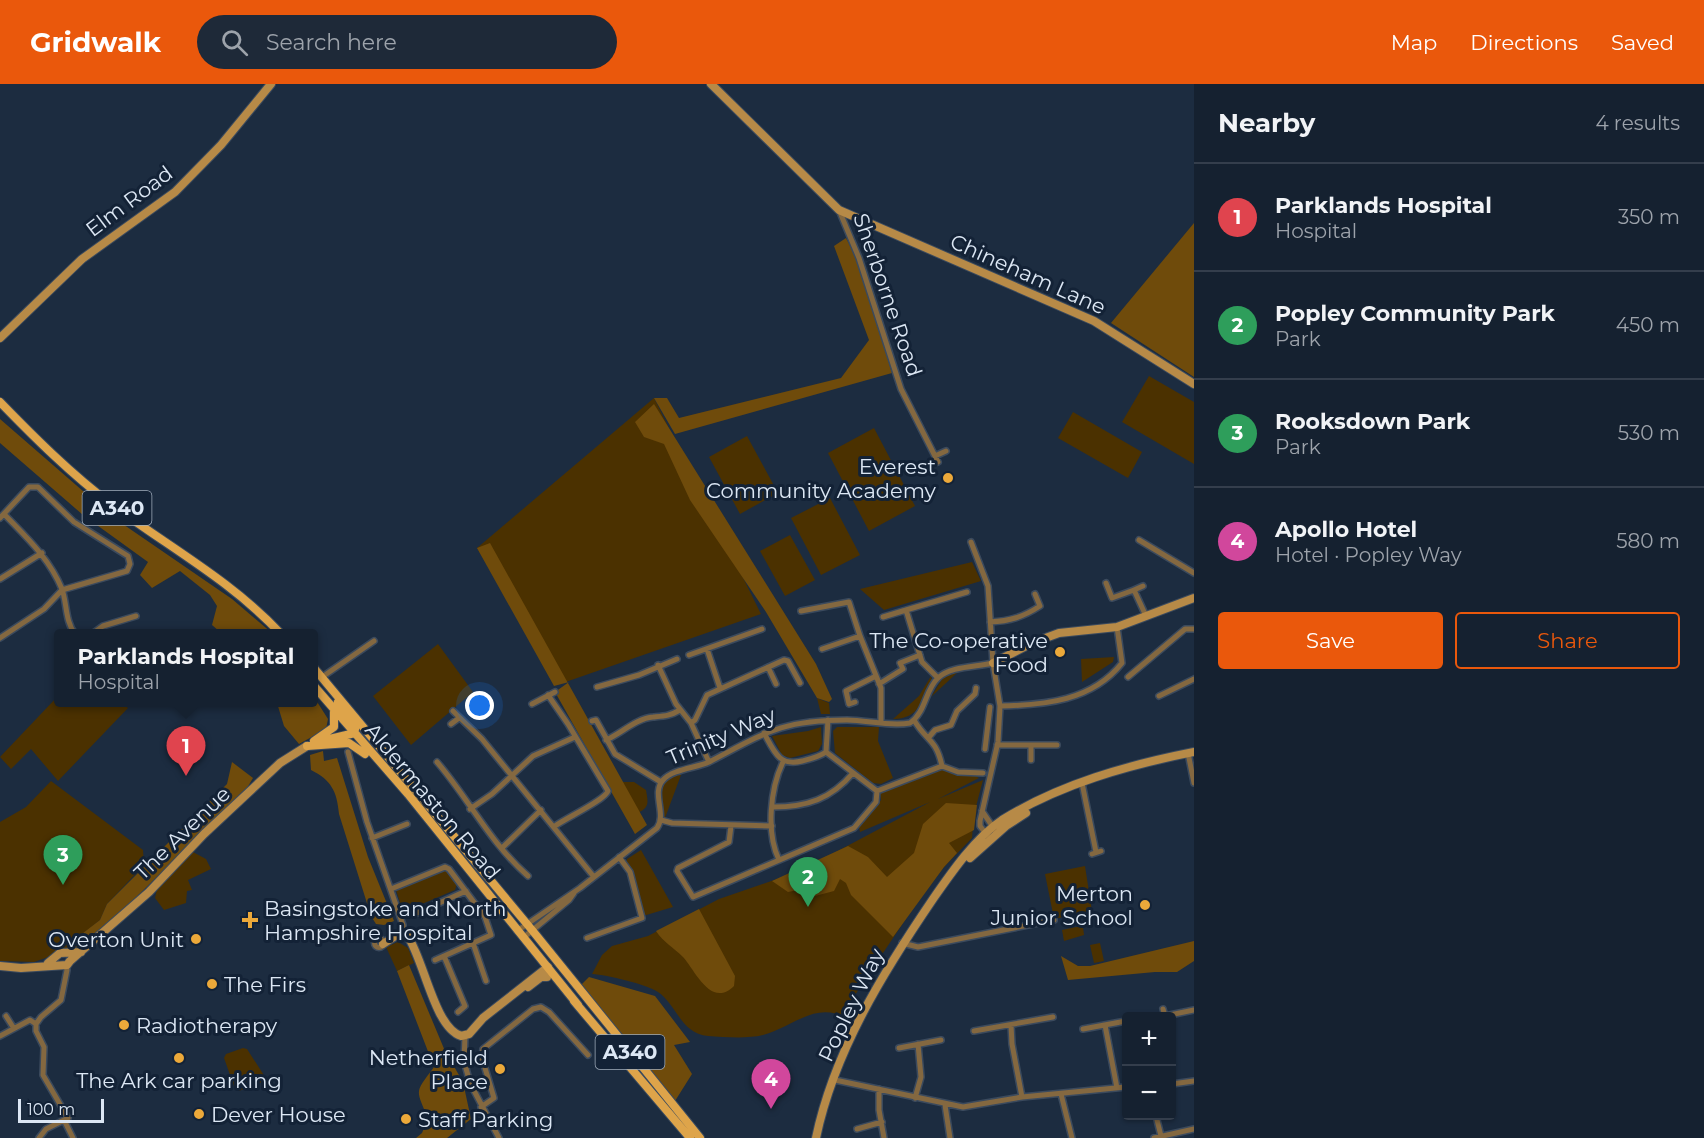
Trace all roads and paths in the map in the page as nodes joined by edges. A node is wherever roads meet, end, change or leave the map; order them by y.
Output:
1 (271, 84) edge
2 (711, 84) edge
3 (839, 210) junction
4 (0, 338) edge
5 (1194, 384) edge
6 (0, 402) edge
7 (946, 451) dead end
8 (2, 516) edge
9 (1139, 540) dead end
10 (971, 542) dead end
11 (42, 553) junction
12 (1194, 573) edge
13 (0, 579) edge
14 (1106, 583) dead end
15 (1143, 586) dead end
16 (62, 590) junction
17 (1134, 590) junction
18 (967, 592) dead end
19 (1035, 594) dead end
20 (1112, 598) junction
21 (1194, 598) edge
22 (1105, 601) dead end
23 (906, 610) junction
24 (801, 611) dead end
25 (136, 616) dead end
26 (1146, 616) junction
27 (883, 617) dead end
28 (990, 622) junction
29 (752, 624) dead end
30 (1117, 627) junction
31 (72, 629) edge
32 (98, 629) edge
33 (276, 629) edge
34 (762, 629) dead end
35 (1194, 629) edge
36 (755, 632) junction
37 (860, 636) junction
38 (0, 638) edge
39 (374, 641) dead end
40 (707, 649) junction
41 (822, 649) dead end
42 (689, 655) dead end
43 (920, 656) junction
44 (677, 659) dead end
45 (993, 663) junction
46 (1122, 663) junction
47 (658, 665) junction
48 (768, 668) junction
49 (318, 671) edge
50 (1133, 671) junction
51 (324, 676) junction
52 (876, 676) junction
53 (1128, 677) dead end
54 (600, 678) dead end
55 (938, 678) junction
56 (1194, 679) edge
57 (318, 681) edge
58 (800, 683) dead end
59 (776, 684) dead end
60 (879, 684) junction
61 (720, 688) junction
62 (976, 688) dead end
63 (318, 690) edge
64 (555, 692) dead end
65 (548, 695) junction
66 (1159, 696) dead end
67 (337, 697) junction
68 (855, 702) dead end
69 (532, 704) dead end
70 (1000, 706) junction
71 (990, 707) dead end
72 (680, 710) junction
73 (453, 711) dead end
74 (334, 712) junction
75 (459, 718) junction
76 (828, 720) junction
77 (914, 720) junction
78 (592, 721) dead end
79 (691, 723) junction
80 (881, 723) junction
81 (989, 723) junction
82 (451, 724) dead end
83 (1000, 724) junction
84 (366, 729) junction
85 (764, 733) junction
86 (353, 734) junction
87 (575, 737) junction
88 (929, 737) junction
89 (606, 740) junction
90 (997, 745) junction
91 (1031, 745) junction
92 (1057, 745) dead end
93 (307, 746) junction
94 (349, 748) junction
95 (985, 749) dead end
96 (826, 752) junction
97 (1191, 753) edge
98 (1031, 760) dead end
99 (437, 762) dead end
100 (709, 762) junction
101 (783, 762) junction
102 (942, 766) junction
103 (983, 772) dead end
104 (853, 773) junction
105 (511, 777) junction
106 (364, 779) dead end
107 (356, 782) junction
108 (661, 782) junction
109 (1082, 783) junction
110 (1194, 783) edge
111 (877, 791) junction
112 (408, 794) junction
113 (773, 807) junction
114 (470, 809) junction
115 (541, 810) junction
116 (982, 811) junction
117 (661, 820) junction
118 (407, 824) dead end
119 (555, 826) junction
120 (731, 826) junction
121 (772, 826) junction
122 (996, 830) junction
123 (989, 837) junction
124 (372, 838) junction
125 (502, 848) junction
126 (1096, 852) dead end
127 (619, 857) junction
128 (779, 860) junction
129 (528, 876) dead end
130 (594, 877) junction
131 (391, 889) junction
132 (466, 891) junction
133 (574, 893) junction
134 (417, 913) dead end
135 (1054, 920) dead end
136 (525, 923) junction
137 (599, 926) dead end
138 (532, 930) junction
139 (402, 933) junction
140 (520, 934) junction
141 (602, 934) junction
142 (587, 939) dead end
143 (383, 941) dead end
144 (473, 943) junction
145 (902, 944) junction
146 (444, 956) junction
147 (538, 956) junction
148 (435, 960) dead end
149 (62, 962) junction
150 (0, 966) edge
151 (561, 966) junction
152 (548, 967) junction
153 (547, 977) junction
154 (486, 981) dead end
155 (512, 993) junction
156 (473, 1005) dead end
157 (578, 1005) junction
158 (465, 1006) junction
159 (1163, 1009) dead end
160 (1194, 1010) edge
161 (458, 1012) dead end
162 (6, 1016) dead end
163 (1053, 1017) dead end
164 (1122, 1022) edge
165 (36, 1024) junction
166 (479, 1024) junction
167 (1011, 1024) junction
168 (1105, 1025) junction
169 (13, 1027) junction
170 (1083, 1029) dead end
171 (974, 1030) dead end
172 (0, 1036) edge
173 (465, 1036) junction
174 (942, 1040) dead end
175 (918, 1044) junction
176 (899, 1048) dead end
177 (588, 1055) dead end
178 (835, 1080) junction
179 (1194, 1081) edge
180 (1176, 1083) edge
181 (1122, 1087) edge
182 (1117, 1088) junction
183 (879, 1089) junction
184 (1061, 1094) junction
185 (1022, 1097) junction
186 (915, 1098) junction
187 (945, 1104) junction
188 (481, 1107) junction
189 (64, 1120) junction
190 (1157, 1120) edge
191 (882, 1122) junction
192 (856, 1129) dead end
193 (1194, 1130) edge
194 (1161, 1136) junction
195 (39, 1138) edge
196 (74, 1138) edge
197 (499, 1138) edge
198 (690, 1138) edge
199 (700, 1138) edge
200 (816, 1138) edge
201 (884, 1138) edge
202 (950, 1138) edge
203 (1072, 1138) edge
204 (1154, 1138) edge

1 - 4 street, Elm Road
2 - 3 street, Sherborne Road
3 - 5 street, Chineham Lane
3 - 7 street, Sherborne Road
6 - 33 main road, A340
8 - 11 street
8 - 16 street
9 - 12 street
10 - 28 street
11 - 13 street
11 - 16 street
14 - 20 street
15 - 17 street
16 - 31 street
16 - 38 street
17 - 20 street
17 - 26 street
18 - 23 street
19 - 28 street
20 - 22 street
21 - 26 street
23 - 27 street
23 - 43 street
24 - 37 street
25 - 32 street
26 - 30 street
28 - 45 street
29 - 36 street
30 - 45 street
30 - 46 street
34 - 36 street
35 - 50 street
36 - 40 street
37 - 41 street
37 - 52 street
39 - 51 street
40 - 42 street
40 - 61 street
43 - 55 street
43 - 60 street
44 - 47 street
45 - 55 street
45 - 70 street
46 - 50 street
46 - 70 street
47 - 54 street
47 - 72 street
48 - 58 street
48 - 59 street
48 - 61 street
49 - 51 main road, Aldermaston Road / A340
50 - 53 street
51 - 57 main road
51 - 67 main road, Aldermaston Road / A340
52 - 60 street
52 - 68 street
55 - 77 street
56 - 66 street
60 - 80 street
61 - 79 street
62 - 88 street
63 - 74 main road, Aldermaston Road / A340
64 - 65 street
65 - 69 street
65 - 87 street
67 - 84 main road, Aldermaston Road / A340
67 - 86 main road, A340
70 - 83 street
71 - 81 street
72 - 79 street
72 - 89 street
73 - 75 street
74 - 86 main road, Aldermaston Road / A340
74 - 93 main road
75 - 82 street
75 - 105 street
76 - 80 street, Trinity Way
76 - 85 street, Trinity Way
76 - 96 street
77 - 80 street, Trinity Way
77 - 88 street
78 - 89 street
79 - 100 street
81 - 83 street
81 - 95 street
83 - 90 street
84 - 86 main road
84 - 136 main road, Aldermaston Road / A340
85 - 100 street, Trinity Way
85 - 101 street
86 - 93 main road
86 - 94 main road
86 - 112 main road, Aldermaston Road / A340
87 - 105 street
87 - 119 street
88 - 102 street
89 - 108 street
90 - 91 street
90 - 116 street
91 - 92 street
91 - 98 street
93 - 94 main road
93 - 149 street, The Avenue
94 - 107 street
94 - 112 main road, A340
96 - 101 street
96 - 104 street
97 - 109 street, Popley Way
97 - 110 street
99 - 114 street
100 - 108 street, Trinity Way
101 - 113 street
102 - 103 street
102 - 111 street
104 - 111 street
104 - 113 street
105 - 114 street
105 - 115 street
106 - 107 street
107 - 124 street
108 - 117 street, Trinity Way
109 - 122 street, Popley Way
109 - 126 street
111 - 128 street
112 - 140 main road, Aldermaston Road / A340
113 - 121 street
114 - 125 street
115 - 119 street
115 - 125 street
116 - 122 street
116 - 123 street
117 - 120 street
117 - 127 street
118 - 124 street
119 - 130 street
120 - 121 street
120 - 128 street
121 - 128 street
122 - 123 street, Popley Way
123 - 145 street, Popley Way
124 - 131 street
125 - 129 street
127 - 130 street
127 - 141 street
130 - 133 street
131 - 132 street
131 - 139 street
132 - 134 street
132 - 144 street
133 - 136 street
133 - 138 street
135 - 145 street
136 - 138 main road, Aldermaston Road / A340
136 - 140 street
137 - 141 street
138 - 140 street
138 - 151 main road, Aldermaston Road / A340
138 - 152 main road, Aldermaston Road / A340
139 - 143 street
139 - 173 street
140 - 147 main road, Aldermaston Road / A340
141 - 142 street
144 - 146 street
144 - 154 street
145 - 178 street, Popley Way
146 - 148 street
146 - 158 street
147 - 152 main road, Aldermaston Road / A340
147 - 155 street
149 - 150 street, The Avenue
149 - 165 street
151 - 152 main road
151 - 199 main road, Aldermaston Road / A340
152 - 153 main road, Aldermaston Road / A340
152 - 155 street
152 - 157 main road, Aldermaston Road / A340
153 - 157 main road, Aldermaston Road / A340
153 - 166 street
155 - 166 street
156 - 158 street
157 - 198 main road, Aldermaston Road / A340
158 - 161 street
159 - 160 street
162 - 169 street
163 - 167 street
164 - 168 street
165 - 169 street
165 - 189 street
166 - 173 street
167 - 171 street
167 - 185 street
168 - 170 street
168 - 182 street
169 - 172 street
173 - 188 street
174 - 175 street
175 - 176 street
175 - 186 street
177 - 188 street
178 - 183 street
178 - 200 street, Popley Way
179 - 180 street
181 - 182 street
182 - 184 street
183 - 186 street
183 - 191 street
184 - 185 street
184 - 203 street
185 - 187 street
186 - 187 street
187 - 202 street
188 - 197 street
189 - 195 street
189 - 196 street
190 - 194 street
191 - 192 street
191 - 201 street
193 - 194 street
194 - 204 street

